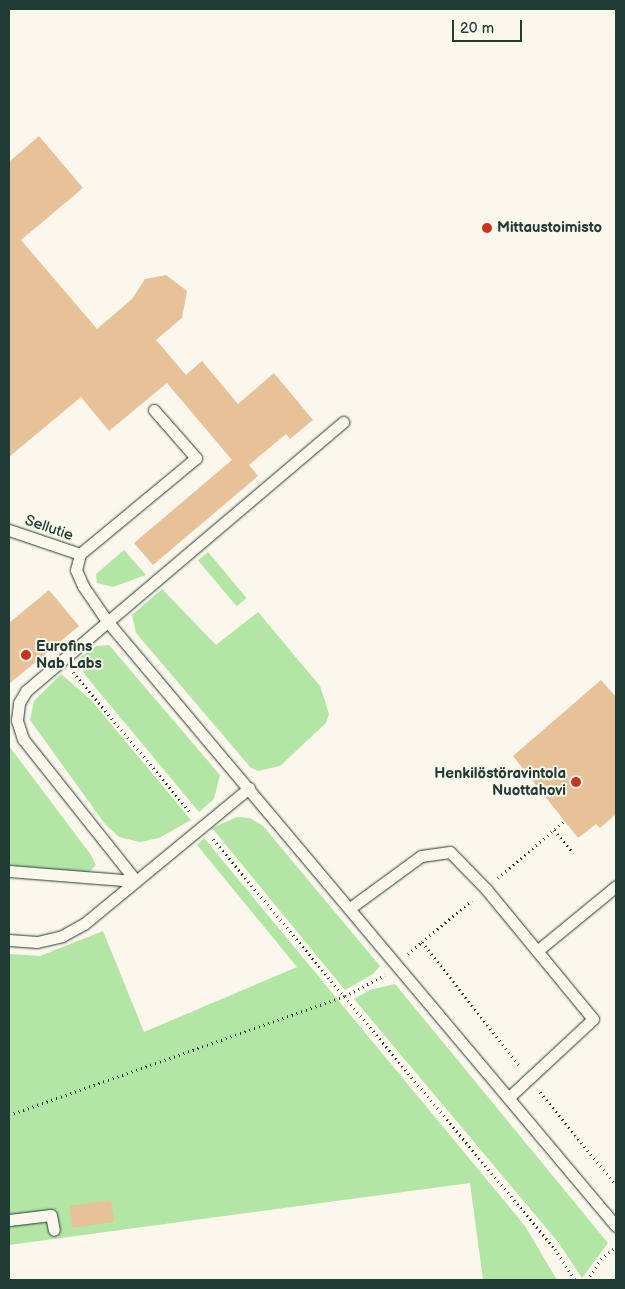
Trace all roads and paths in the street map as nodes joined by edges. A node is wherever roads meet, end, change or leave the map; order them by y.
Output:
1 (154, 410) dead end
2 (343, 422) dead end
3 (9, 530) edge
4 (80, 554) junction
5 (107, 621) junction
6 (63, 660) junction
7 (249, 788) junction
8 (202, 826) junction
9 (554, 830) dead end
10 (573, 854) dead end
11 (9, 871) edge
12 (136, 881) junction
13 (616, 886) edge
14 (350, 908) junction
15 (9, 940) edge
16 (537, 951) junction
17 (397, 964) junction
18 (344, 996) junction
19 (528, 1078) junction
20 (510, 1096) junction
21 (9, 1115) edge
22 (616, 1185) edge
23 (9, 1220) edge
24 (616, 1226) edge
25 (54, 1230) dead end
26 (616, 1246) edge
27 (575, 1280) edge
28 (587, 1280) edge

1 - 4 lane
2 - 5 lane
3 - 4 lane, Sellutie
4 - 5 lane
5 - 6 lane
5 - 7 lane
6 - 8 path
6 - 12 lane
7 - 8 lane
7 - 14 lane
8 - 12 lane
8 - 18 path
9 - 10 path
11 - 12 lane
12 - 15 lane
13 - 16 lane
14 - 16 lane
14 - 17 lane
16 - 19 lane
17 - 18 path
17 - 19 path
17 - 20 lane
18 - 21 path
18 - 27 path
19 - 20 lane
19 - 22 path
20 - 24 lane
23 - 25 lane
26 - 28 path

